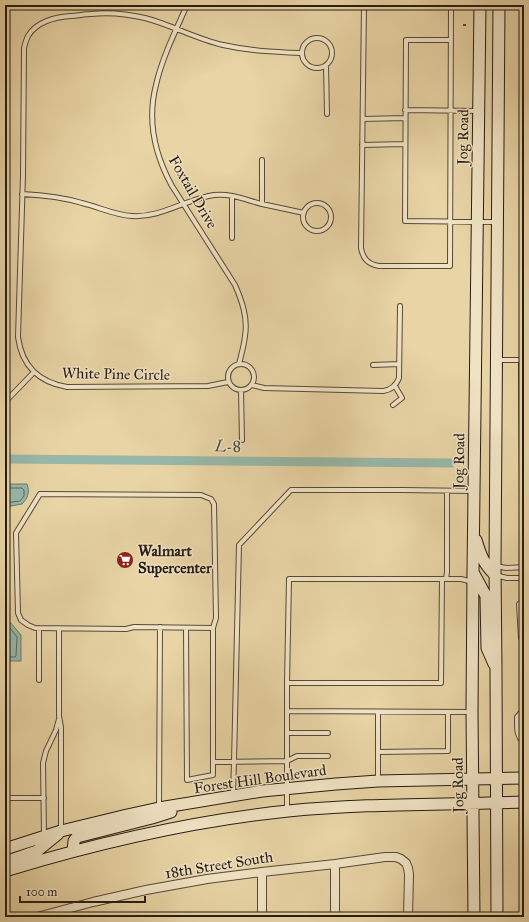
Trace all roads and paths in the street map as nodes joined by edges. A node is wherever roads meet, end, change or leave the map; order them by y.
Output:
1 (187, 5) edge
2 (364, 5) edge
3 (451, 5) edge
4 (480, 5) edge
5 (499, 5) edge
6 (463, 25) dead end
7 (467, 25) dead end
8 (177, 29) junction
9 (451, 40) junction
10 (301, 53) junction
11 (326, 65) junction
12 (405, 110) junction
13 (450, 111) junction
14 (478, 111) junction
15 (327, 114) dead end
16 (405, 118) junction
17 (363, 119) junction
18 (405, 144) junction
19 (362, 145) junction
20 (262, 160) dead end
21 (22, 194) junction
22 (232, 196) junction
23 (184, 204) junction
24 (262, 204) junction
25 (304, 213) junction
26 (450, 222) junction
27 (477, 222) junction
28 (497, 222) junction
29 (232, 238) dead end
30 (400, 306) dead end
31 (496, 360) junction
32 (523, 360) edge
33 (239, 364) junction
34 (400, 364) junction
35 (373, 365) dead end
36 (34, 372) junction
37 (228, 382) junction
38 (252, 385) junction
39 (394, 386) junction
40 (241, 390) junction
41 (6, 401) edge
42 (393, 405) dead end
43 (242, 440) dead end
44 (447, 491) junction
45 (474, 491) junction
46 (473, 534) junction
47 (524, 548) edge
48 (524, 567) edge
49 (495, 571) junction
50 (473, 577) junction
51 (524, 578) edge
52 (444, 579) junction
53 (524, 600) edge
54 (39, 628) junction
55 (160, 628) junction
56 (186, 628) junction
57 (213, 628) junction
58 (59, 629) junction
59 (524, 643) edge
60 (496, 670) junction
61 (39, 680) dead end
62 (287, 683) junction
63 (524, 709) edge
64 (287, 711) junction
65 (378, 712) junction
66 (448, 712) junction
67 (472, 712) junction
68 (59, 716) junction
69 (328, 733) dead end
70 (287, 734) junction
71 (524, 743) edge
72 (378, 752) junction
73 (328, 756) dead end
74 (287, 761) junction
75 (213, 762) junction
76 (234, 762) junction
77 (524, 778) edge
78 (473, 779) junction
79 (497, 779) junction
80 (378, 782) junction
81 (287, 788) junction
82 (233, 796) junction
83 (5, 798) edge
84 (44, 798) junction
85 (209, 800) junction
86 (524, 802) edge
87 (473, 803) junction
88 (497, 803) junction
89 (159, 808) junction
90 (287, 811) junction
91 (61, 831) junction
92 (44, 836) junction
93 (5, 849) edge
94 (73, 851) junction
95 (5, 862) edge
96 (335, 864) junction
97 (5, 871) edge
98 (262, 872) junction
99 (37, 917) edge
100 (262, 917) edge
101 (335, 917) edge
102 (408, 917) edge
103 (474, 917) edge
104 (497, 917) edge

1 - 8 lane, Foxtail Drive
2 - 17 lane
3 - 9 lane
4 - 14 main road, Jog Road
5 - 28 main road
6 - 7 path
8 - 10 lane, White Pine Circle
8 - 21 lane, White Pine Circle
8 - 23 lane, Foxtail Drive
9 - 12 lane
9 - 13 lane
10 - 11 lane
10 - 11 lane
11 - 15 lane
12 - 13 lane
12 - 16 lane
13 - 14 lane
13 - 26 lane
14 - 27 main road, Jog Road
16 - 17 lane
16 - 18 lane
17 - 19 lane
18 - 19 lane
18 - 26 lane
19 - 26 lane
20 - 24 lane
21 - 23 lane
21 - 36 lane, White Pine Circle
22 - 23 lane
22 - 24 lane
22 - 29 lane
23 - 33 lane, Foxtail Drive
24 - 25 lane
25 - 25 lane
26 - 27 lane
27 - 28 lane
27 - 45 main road, Jog Road
28 - 31 main road
30 - 34 lane
31 - 32 lane
31 - 49 main road
32 - 47 lane
33 - 37 lane
33 - 38 lane
34 - 35 lane
34 - 39 lane
36 - 37 lane, White Pine Circle
36 - 41 lane
37 - 40 lane
38 - 39 lane
38 - 40 lane
39 - 42 lane
40 - 43 lane
44 - 45 lane
44 - 52 lane
44 - 76 lane
45 - 46 main road, Jog Road
46 - 49 main road
46 - 50 main road, Jog Road
48 - 49 lane
49 - 51 lane
49 - 60 main road
50 - 52 lane
50 - 60 main road
50 - 67 main road, Jog Road
52 - 62 lane
52 - 62 lane
53 - 59 lane
54 - 57 lane
54 - 58 lane
54 - 61 lane
55 - 56 lane
55 - 58 lane
55 - 89 lane
56 - 57 lane
56 - 75 lane
57 - 75 lane
58 - 68 lane
60 - 79 main road
62 - 64 lane
63 - 71 lane
64 - 65 lane
64 - 70 lane
65 - 66 lane
65 - 72 lane
66 - 67 lane
66 - 72 lane
67 - 78 main road, Jog Road
68 - 84 lane
68 - 91 lane
69 - 70 lane
70 - 74 lane
72 - 80 lane
73 - 74 lane
74 - 76 lane
74 - 81 lane
75 - 76 lane
76 - 82 lane
77 - 79 main road, Forest Hill Boulevard
78 - 79 main road, Forest Hill Boulevard
78 - 80 main road, Forest Hill Boulevard
78 - 87 main road, Jog Road
79 - 88 main road
80 - 81 main road, Forest Hill Boulevard
81 - 82 main road, Forest Hill Boulevard
81 - 90 lane
82 - 85 main road, Forest Hill Boulevard
83 - 84 lane
84 - 92 lane
85 - 89 main road, Forest Hill Boulevard
85 - 94 main road
86 - 88 main road
87 - 88 main road
87 - 90 main road
87 - 103 main road, Jog Road
88 - 104 main road
89 - 91 main road, Forest Hill Boulevard
90 - 94 main road
91 - 92 main road, Forest Hill Boulevard
91 - 95 main road
92 - 93 main road, Forest Hill Boulevard
94 - 97 main road
96 - 98 street, 18th Street South
96 - 101 street
96 - 102 street, 18th Street South
98 - 99 street, 18th Street South
98 - 100 street

